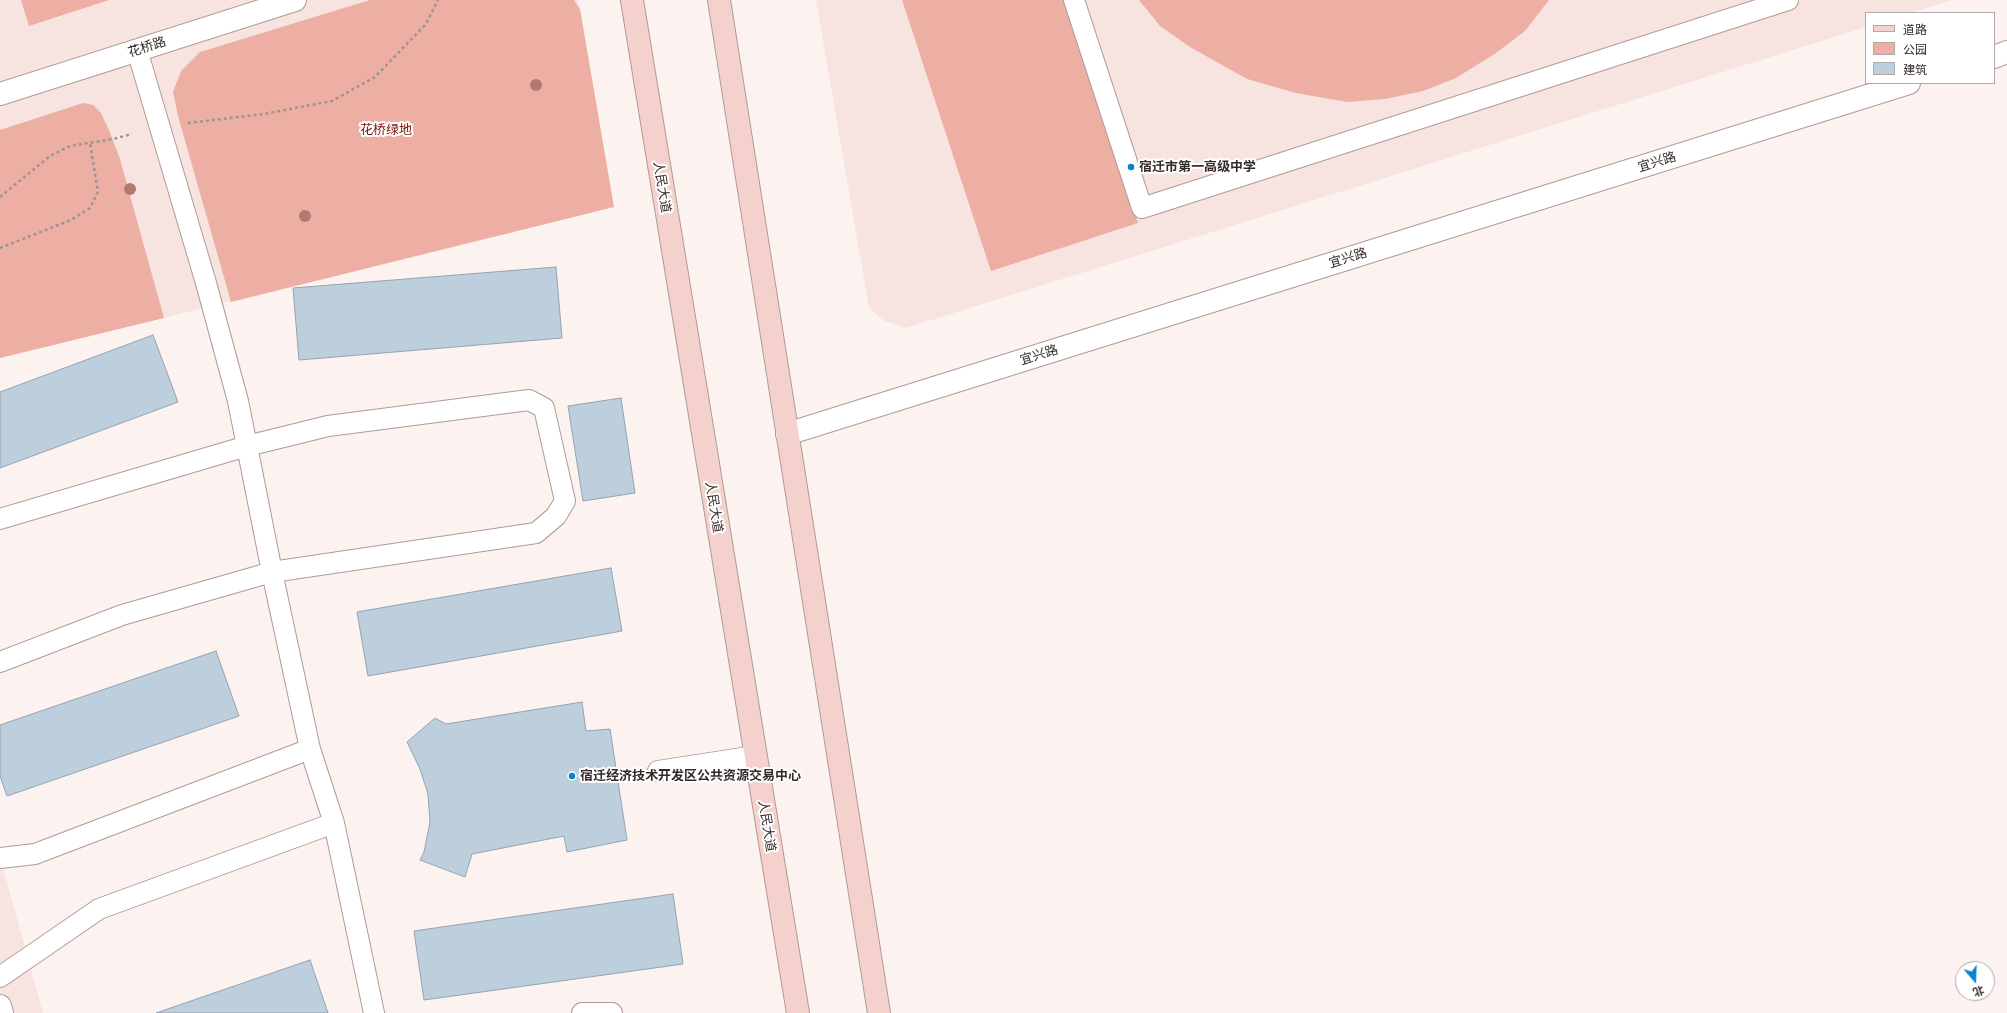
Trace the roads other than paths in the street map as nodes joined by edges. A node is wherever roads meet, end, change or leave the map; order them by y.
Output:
1 (295, 0) edge
2 (632, 0) edge
3 (719, 0) edge
4 (1074, 0) edge
5 (1776, 2) edge
6 (137, 50) junction
7 (2007, 52) edge
8 (1995, 56) edge
9 (1906, 84) edge
10 (0, 94) edge
11 (787, 434) junction
12 (247, 446) junction
13 (0, 519) edge
14 (272, 572) junction
15 (0, 662) edge
16 (310, 748) junction
17 (755, 756) junction
18 (658, 772) dead end
19 (334, 822) junction
20 (0, 858) edge
21 (0, 977) edge
22 (0, 1006) edge
23 (2, 1013) edge
24 (374, 1013) edge
25 (582, 1013) edge
26 (612, 1013) edge
27 (798, 1013) edge
28 (880, 1013) edge

1 - 6 street, 花桥路
2 - 17 main road, 人民大道
3 - 11 main road
4 - 5 lane
6 - 10 street, 花桥路
6 - 12 lane
7 - 8 street
9 - 11 street, 宜兴路
11 - 28 main road
12 - 13 lane
12 - 14 lane
12 - 14 lane
14 - 15 lane
14 - 16 lane
16 - 19 lane
16 - 20 lane
17 - 18 lane
17 - 27 main road, 人民大道
19 - 21 lane
19 - 24 lane
22 - 23 street
25 - 26 lane

